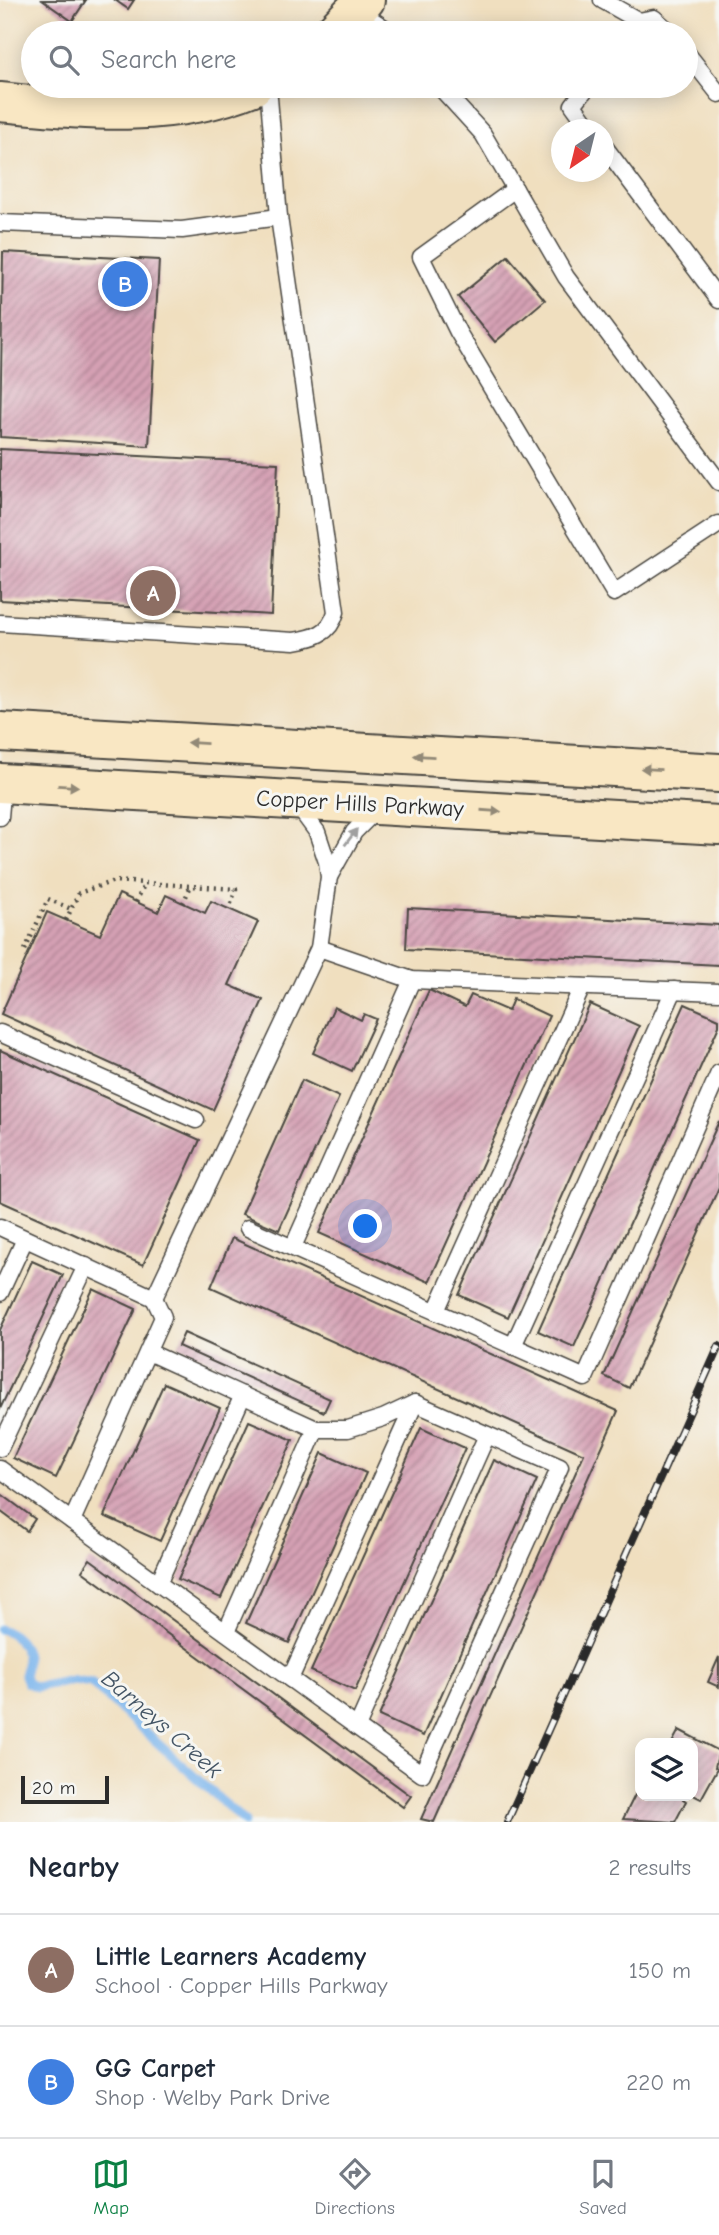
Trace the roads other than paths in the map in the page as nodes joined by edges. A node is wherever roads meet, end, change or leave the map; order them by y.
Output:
1 (603, 0) edge
2 (350, 11) edge
3 (369, 21) edge
4 (627, 21) edge
5 (698, 67) edge
6 (719, 94) edge
7 (221, 98) edge
8 (269, 98) edge
9 (450, 98) edge
10 (579, 98) edge
11 (0, 102) edge
12 (583, 119) edge
13 (614, 159) edge
14 (515, 189) junction
15 (279, 217) junction
16 (0, 223) edge
17 (719, 300) edge
18 (719, 482) edge
19 (719, 524) edge
20 (0, 623) edge
21 (0, 732) edge
22 (719, 773) edge
23 (1, 794) edge
24 (290, 799) junction
25 (382, 804) junction
26 (719, 825) edge
27 (329, 877) junction
28 (318, 948) junction
29 (412, 980) junction
30 (582, 986) junction
31 (674, 990) junction
32 (719, 992) edge
33 (0, 1033) edge
34 (719, 1073) edge
35 (196, 1120) dead end
36 (0, 1227) edge
37 (248, 1228) dead end
38 (25, 1239) junction
39 (293, 1247) junction
40 (86, 1266) junction
41 (0, 1293) edge
42 (154, 1298) junction
43 (436, 1311) junction
44 (513, 1346) junction
45 (148, 1352) junction
46 (243, 1395) junction
47 (415, 1403) junction
48 (316, 1429) junction
49 (487, 1435) junction
50 (0, 1448) edge
51 (0, 1469) edge
52 (72, 1521) junction
53 (158, 1584) junction
54 (226, 1632) junction
55 (290, 1679) junction
56 (357, 1727) junction

1 - 4 lane
2 - 3 lane
5 - 6 lane
7 - 11 main road
8 - 15 lane
9 - 14 lane
10 - 12 lane
13 - 17 lane
14 - 18 lane
14 - 19 lane
15 - 16 lane
15 - 20 lane
22 -> 21 main road
23 -> 24 main road, Copper Hills Parkway
24 - 25 main road, Copper Hills Parkway
24 - 27 lane
25 -> 26 main road, Copper Hills Parkway
27 -> 25 lane
27 - 28 lane
28 - 29 lane
28 - 42 lane
29 - 30 lane
29 - 39 lane
30 - 31 lane
30 - 43 lane
31 - 32 lane
31 - 44 lane
33 - 35 lane
34 - 44 lane
36 - 38 lane
37 - 39 lane
38 - 40 lane
38 - 41 lane
39 - 43 lane
40 - 42 lane
40 - 50 lane
42 - 45 lane
43 - 44 lane
45 - 46 lane
45 - 52 lane
46 - 48 lane
46 - 53 lane
47 - 48 lane
47 - 49 lane
47 - 55 lane
48 - 54 lane
49 - 56 lane
49 - 56 lane
51 - 52 lane
52 - 53 lane
53 - 54 lane
54 - 55 lane
55 - 56 lane

